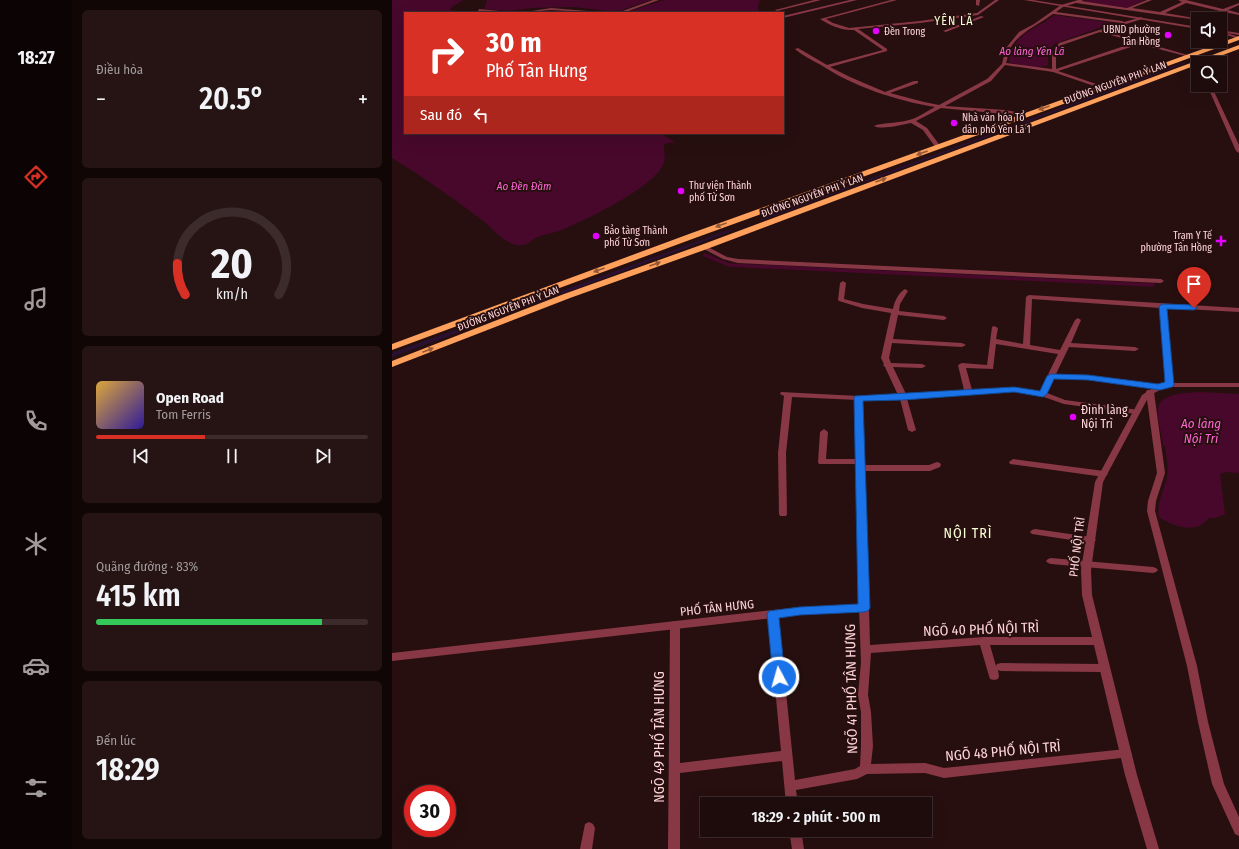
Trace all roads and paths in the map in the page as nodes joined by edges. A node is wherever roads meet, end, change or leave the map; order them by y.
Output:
1 (657, 0) edge
2 (819, 0) edge
3 (855, 0) edge
4 (895, 0) edge
5 (997, 0) edge
6 (1026, 0) edge
7 (1150, 0) edge
8 (1180, 0) edge
9 (1079, 1) edge
10 (1186, 1) junction
11 (1239, 4) edge
12 (1062, 6) junction
13 (1127, 9) junction
14 (479, 10) dead end
15 (777, 10) dead end
16 (1225, 10) junction
17 (500, 12) edge
18 (528, 12) edge
19 (588, 12) edge
20 (622, 12) edge
21 (1220, 12) edge
22 (1054, 13) junction
23 (1160, 14) junction
24 (1239, 14) edge
25 (784, 17) edge
26 (982, 17) dead end
27 (1141, 18) junction
28 (1191, 19) edge
29 (1126, 23) junction
30 (1191, 24) edge
31 (1187, 26) junction
32 (1191, 27) edge
33 (856, 29) junction
34 (1100, 30) junction
35 (945, 31) dead end
36 (1227, 33) edge
37 (1227, 34) edge
38 (1239, 34) edge
39 (1239, 38) edge
40 (1141, 42) junction
41 (1238, 48) edge
42 (797, 49) dead end
43 (1189, 56) junction
44 (1219, 56) edge
45 (1191, 58) edge
46 (1004, 64) junction
47 (825, 67) junction
48 (1191, 67) edge
49 (1054, 71) junction
50 (916, 82) dead end
51 (1103, 88) junction
52 (1212, 92) edge
53 (886, 93) junction
54 (942, 107) junction
55 (1025, 115) junction
56 (912, 121) junction
57 (876, 126) dead end
58 (938, 147) junction
59 (1239, 151) edge
60 (739, 219) junction
61 (753, 228) junction
62 (704, 247) junction
63 (1161, 281) dead end
64 (843, 283) dead end
65 (905, 291) dead end
66 (1163, 306) junction
67 (1239, 310) edge
68 (894, 312) junction
69 (944, 318) dead end
70 (1078, 320) dead end
71 (994, 328) dead end
72 (888, 341) junction
73 (993, 341) junction
74 (962, 345) dead end
75 (1026, 346) junction
76 (392, 347) edge
77 (1064, 348) junction
78 (1135, 349) dead end
79 (392, 364) edge
80 (887, 366) junction
81 (922, 366) dead end
82 (1051, 376) junction
83 (1169, 385) junction
84 (1239, 385) edge
85 (1160, 387) junction
86 (1150, 392) junction
87 (969, 393) junction
88 (1043, 394) junction
89 (903, 397) junction
90 (858, 398) junction
91 (1136, 412) junction
92 (912, 430) dead end
93 (824, 432) dead end
94 (1013, 462) dead end
95 (937, 464) dead end
96 (860, 465) junction
97 (1104, 474) junction
98 (783, 514) dead end
99 (1036, 532) dead end
100 (1090, 540) junction
101 (1051, 561) dead end
102 (1087, 565) junction
103 (1153, 570) dead end
104 (864, 608) junction
105 (773, 614) junction
106 (675, 625) junction
107 (984, 641) junction
108 (1098, 641) junction
109 (865, 649) junction
110 (392, 657) edge
111 (1002, 667) dead end
112 (1104, 668) junction
113 (994, 676) dead end
114 (1126, 754) junction
115 (787, 755) junction
116 (674, 769) junction
117 (865, 769) junction
118 (790, 786) junction
119 (791, 797) edge
120 (589, 828) dead end
121 (1239, 830) edge
122 (797, 837) edge
123 (586, 849) edge
124 (674, 849) edge
125 (798, 849) edge
126 (1153, 849) edge

1 - 20 street
2 - 15 street
3 - 25 street
4 - 33 street
5 - 33 street
6 - 12 street
7 - 13 street
8 - 10 street
9 - 12 street
9 - 13 street
10 - 16 street
10 - 23 street
11 - 16 street
12 - 22 street
12 - 27 street
13 - 23 street
14 - 17 street
16 - 21 street
16 - 24 street
18 - 19 street
22 - 29 street
22 - 46 street
23 - 28 street
26 - 35 street
27 - 29 street
27 - 31 street
29 - 34 street
30 - 31 street
31 - 32 street
33 - 47 street
34 - 40 street
34 - 49 street
36 - 38 street
37 - 39 street
39 - 43 main road, ĐƯỜNG NGUYÊN PHI Ỷ LAN
40 - 43 street
40 - 49 street
41 - 44 main road, ĐƯỜNG NGUYÊN PHI Ỷ LAN
42 - 47 street
43 - 45 main road
43 - 51 main road, ĐƯỜNG NGUYÊN PHI Ỷ LAN
46 - 49 street
46 - 54 street
47 - 53 street
61 -> 48 main road, ĐƯỜNG NGUYÊN PHI Ỷ LAN
49 - 51 street
50 - 53 street
51 -> 55 main road, ĐƯỜNG NGUYÊN PHI Ỷ LAN
52 - 59 street
53 - 54 street
54 - 55 street
54 - 56 street
55 - 58 main road, ĐƯỜNG NGUYÊN PHI Ỷ LAN
56 - 57 street
56 - 58 street
58 -> 60 main road, ĐƯỜNG NGUYÊN PHI Ỷ LAN
60 - 61 main road
60 -> 76 main road, ĐƯỜNG NGUYÊN PHI Ỷ LAN
61 - 62 main road, ĐƯỜNG NGUYÊN PHI Ỷ LAN
62 - 63 street
79 -> 62 main road, ĐƯỜNG NGUYÊN PHI Ỷ LAN
64 - 68 street
65 - 68 street
66 - 67 street
66 - 75 street
66 - 83 street
68 - 69 street
68 - 72 street
70 - 77 street
71 - 73 street
72 - 74 street
72 - 80 street
73 - 75 street
73 - 87 street
75 - 77 street
77 - 78 street
77 - 82 street
80 - 81 street
80 - 89 street
82 - 85 street
82 - 88 street
83 - 84 street, PHỐ NỘI TRÌ
83 - 85 street, PHỐ NỘI TRÌ
85 - 86 street, PHỐ NỘI TRÌ
86 - 91 street, PHỐ NỘI TRÌ
86 - 121 street
87 - 88 street
87 - 89 street
88 - 91 street
89 - 90 street
89 - 92 street
90 - 96 street
90 - 98 street
91 - 97 street, PHỐ NỘI TRÌ
93 - 96 street
94 - 97 street
95 - 96 street
96 - 104 street
97 - 100 street, PHỐ NỘI TRÌ
99 - 100 street
100 - 102 street, PHỐ NỘI TRÌ
101 - 102 street
102 - 103 street
102 - 108 street, PHỐ NỘI TRÌ
104 - 105 street, PHỐ TÂN HƯNG
104 - 109 street, NGÕ 41 PHỐ TÂN HƯNG
105 - 106 street, PHỐ TÂN HƯNG
105 - 115 street
106 - 110 street, PHỐ TÂN HƯNG
106 - 116 street, NGÕ 49 PHỐ TÂN HƯNG
107 - 108 street, NGÕ 40 PHỐ NỘI TRÌ
107 - 109 street, NGÕ 40 PHỐ NỘI TRÌ
107 - 113 street
108 - 112 street, PHỐ NỘI TRÌ
109 - 117 street, NGÕ 41 PHỐ TÂN HƯNG
111 - 112 street
112 - 114 street, PHỐ NỘI TRÌ
114 - 117 street, NGÕ 48 PHỐ NỘI TRÌ
114 - 126 street, PHỐ NỘI TRÌ
115 - 116 street
115 - 118 street
116 - 124 street, NGÕ 49 PHỐ TÂN HƯNG
117 - 118 street, NGÕ 48 PHỐ NỘI TRÌ
118 - 119 street
120 - 123 street
122 - 125 street

